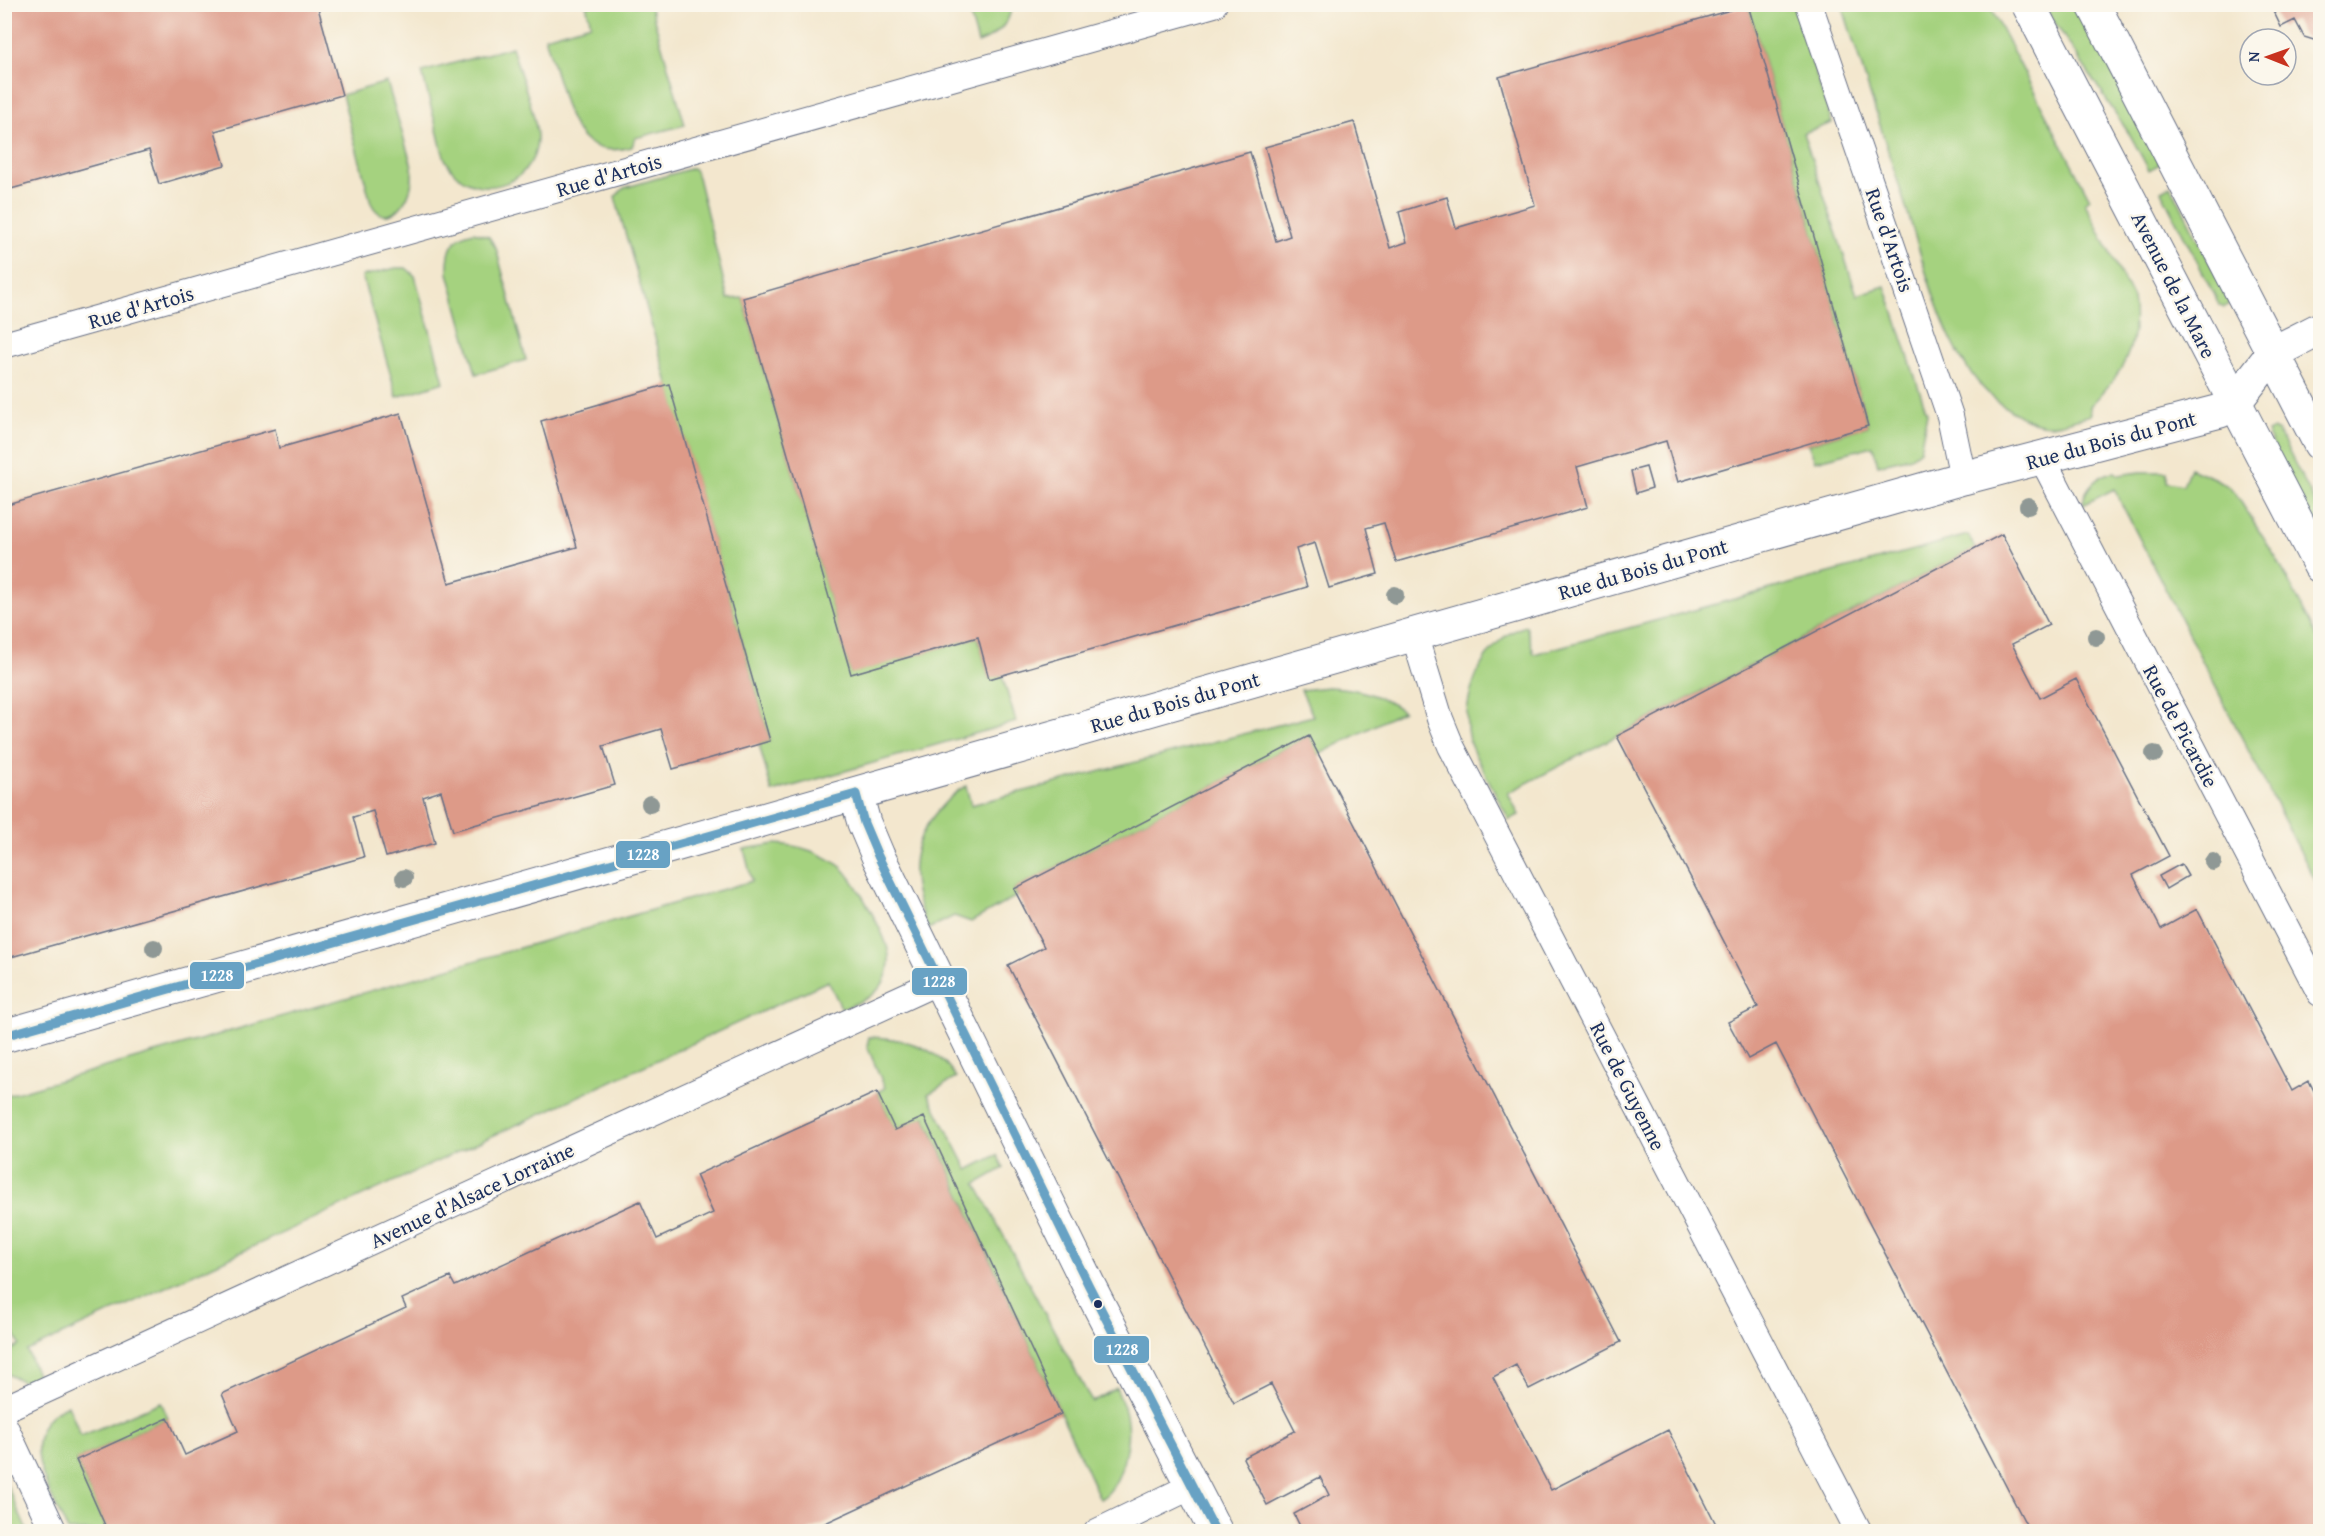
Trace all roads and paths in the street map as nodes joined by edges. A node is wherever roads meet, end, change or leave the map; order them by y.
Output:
1 (1214, 4) edge
2 (1809, 4) edge
3 (2028, 4) edge
4 (2093, 4) edge
5 (2320, 329) edge
6 (4, 345) edge
7 (2273, 354) junction
8 (2235, 402) junction
9 (2320, 444) edge
10 (2042, 458) junction
11 (1963, 478) junction
12 (2320, 566) edge
13 (1414, 634) junction
14 (856, 794) junction
15 (939, 981) junction
16 (2320, 993) edge
17 (4, 1036) edge
18 (4, 1409) edge
19 (4, 1425) edge
20 (1192, 1486) junction
21 (54, 1532) edge
22 (1097, 1532) edge
23 (1216, 1532) edge
24 (1859, 1532) edge

1 - 6 lane, Rue d'Artois
2 - 11 lane, Rue d'Artois
3 - 8 street, Avenue de la Mare
4 - 7 street
5 - 7 street, Rue du Bois du Pont
7 - 8 street, Rue du Bois du Pont
7 - 9 street
8 - 10 street, Rue du Bois du Pont
8 - 12 street, Avenue de la Mare
10 - 11 street, Rue du Bois du Pont
10 - 16 lane, Rue de Picardie
11 - 13 street, Rue du Bois du Pont
13 - 14 street, Rue du Bois du Pont
13 - 24 lane, Rue de Guyenne
14 - 15 street
14 - 17 street, Rue du Bois du Pont
15 - 18 lane, Avenue d'Alsace Lorraine
15 - 20 street
19 - 21 lane
20 - 22 lane
20 - 23 street

